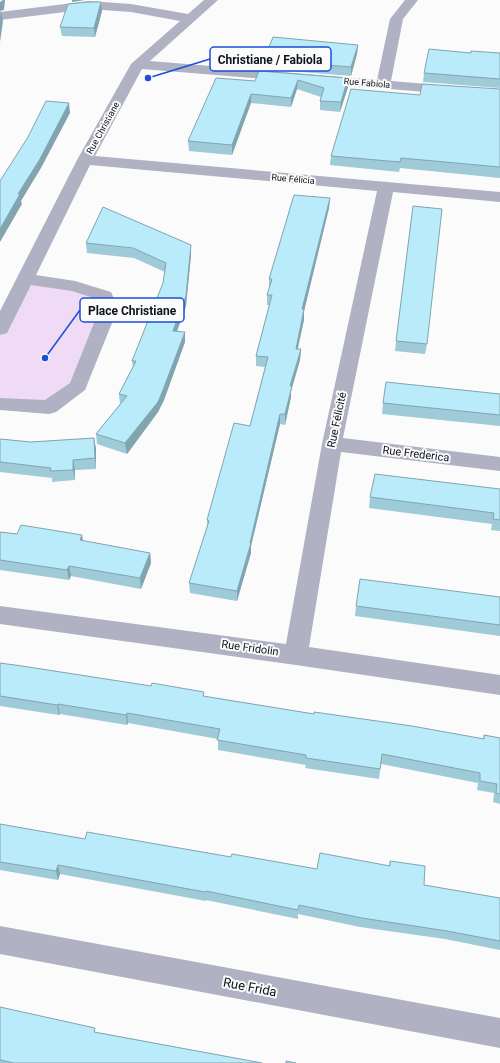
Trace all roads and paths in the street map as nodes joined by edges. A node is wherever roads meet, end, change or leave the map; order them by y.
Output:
1 (212, 0) edge
2 (412, 0) edge
3 (42, 5) edge
4 (0, 16) edge
5 (190, 19) junction
6 (138, 64) junction
7 (383, 84) junction
8 (500, 94) edge
9 (85, 160) junction
10 (386, 187) junction
11 (500, 197) edge
12 (25, 279) junction
13 (0, 330) edge
14 (0, 404) edge
15 (332, 444) junction
16 (500, 464) edge
17 (0, 615) edge
18 (296, 655) junction
19 (500, 685) edge
20 (0, 940) edge
21 (500, 1033) edge

1 - 5 street, Rue Christiane
2 - 7 street
3 - 4 street
3 - 5 street
5 - 6 street, Rue Christiane
6 - 7 street, Rue Fabiola
6 - 9 street, Rue Christiane
7 - 8 street, Rue Fabiola
9 - 10 street, Rue Félicia
9 - 12 street, Rue Christiane
10 - 11 street, Rue Félicia
10 - 15 street, Rue Félicité
12 - 13 street, Rue Christiane
12 - 14 street
15 - 16 street, Rue Frederica
15 - 18 street, Rue Félicité
17 - 18 street, Rue Fridolin
18 - 19 street, Rue Fridolin
20 - 21 street, Rue Frida

